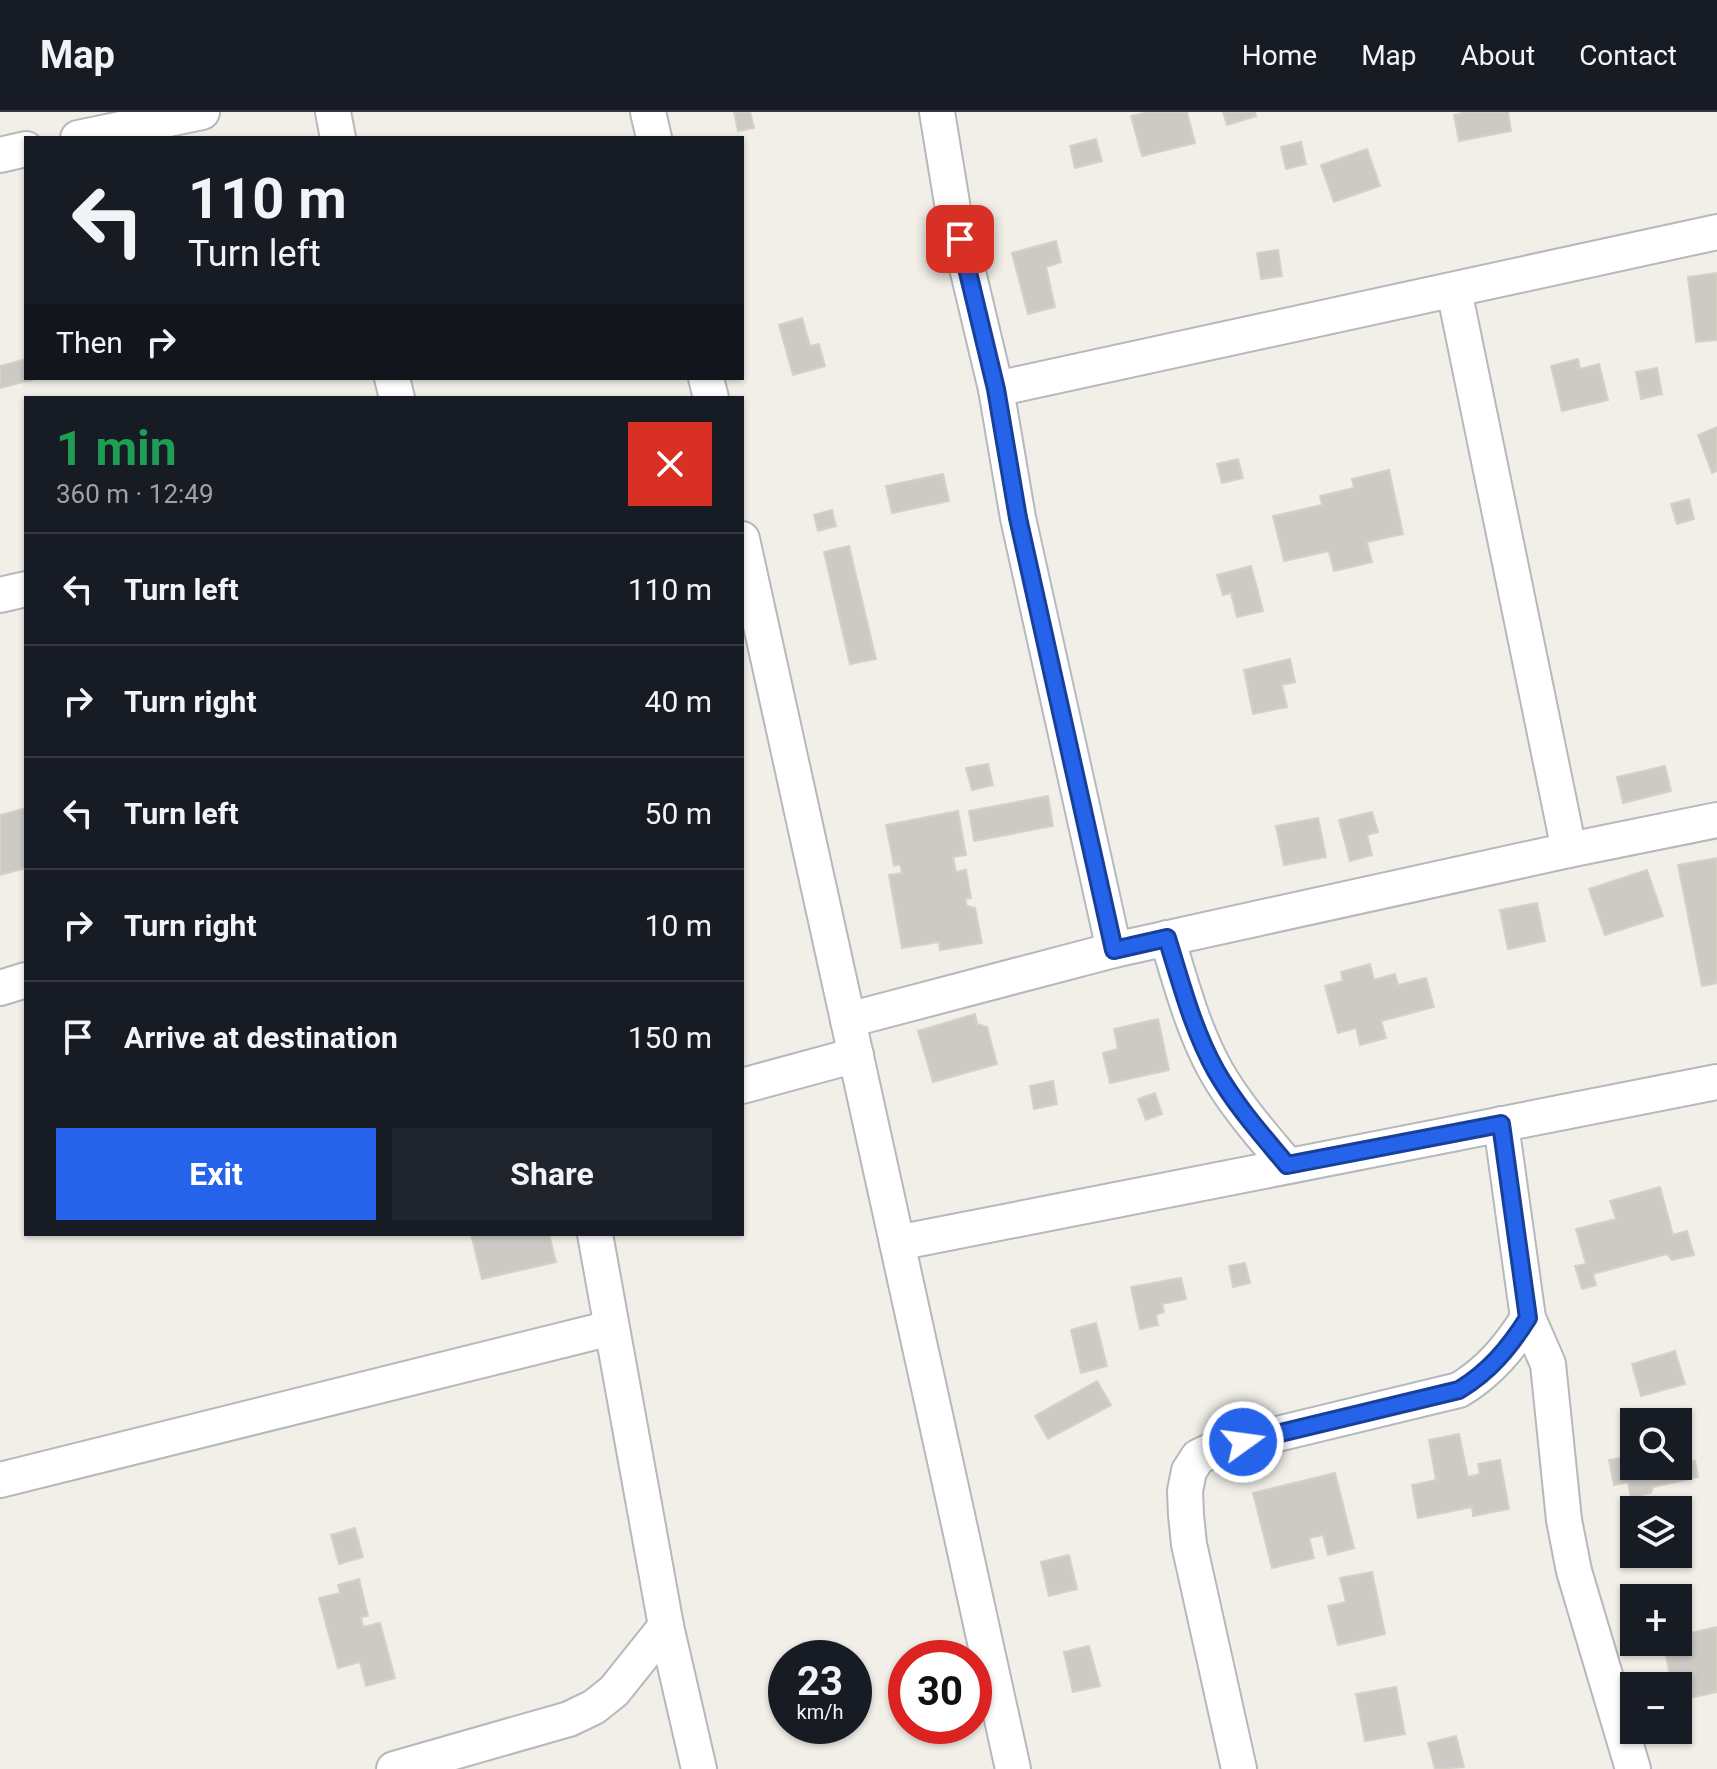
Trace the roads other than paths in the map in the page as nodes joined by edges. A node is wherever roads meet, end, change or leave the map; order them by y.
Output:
1 (202, 112) edge
2 (333, 112) edge
3 (648, 112) edge
4 (937, 112) edge
5 (88, 136) edge
6 (338, 136) edge
7 (654, 136) edge
8 (24, 149) edge
9 (0, 155) edge
10 (1717, 232) edge
11 (1454, 290) junction
12 (996, 389) junction
13 (744, 548) edge
14 (24, 589) edge
15 (0, 595) edge
16 (1717, 820) edge
17 (1569, 850) junction
18 (1167, 938) junction
19 (1114, 950) junction
20 (24, 981) edge
21 (0, 988) edge
22 (848, 1020) junction
23 (856, 1055) junction
24 (1717, 1082) edge
25 (744, 1085) edge
26 (1501, 1124) junction
27 (1287, 1165) junction
28 (595, 1236) edge
29 (897, 1243) junction
30 (1528, 1318) junction
31 (611, 1328) junction
32 (0, 1480) edge
33 (666, 1626) junction
34 (394, 1769) edge
35 (699, 1769) edge
36 (1013, 1769) edge
37 (1239, 1769) edge
38 (1633, 1769) edge

1 - 5 street
2 - 6 street
3 - 7 street
4 - 12 street
8 - 9 street
10 - 11 street
11 - 12 street
11 - 17 street
12 - 19 street
13 - 22 street
14 - 15 street
16 - 17 street
17 - 18 street
18 - 19 street
18 - 27 street
19 - 22 street
20 - 21 street
22 - 23 street
23 - 25 street
23 - 29 street
24 - 26 street
26 - 27 street
26 - 30 street
27 - 29 street
28 - 31 street
29 - 36 street
30 - 37 street
30 - 38 street
31 - 32 street
31 - 33 street
33 - 34 street
33 - 35 street

